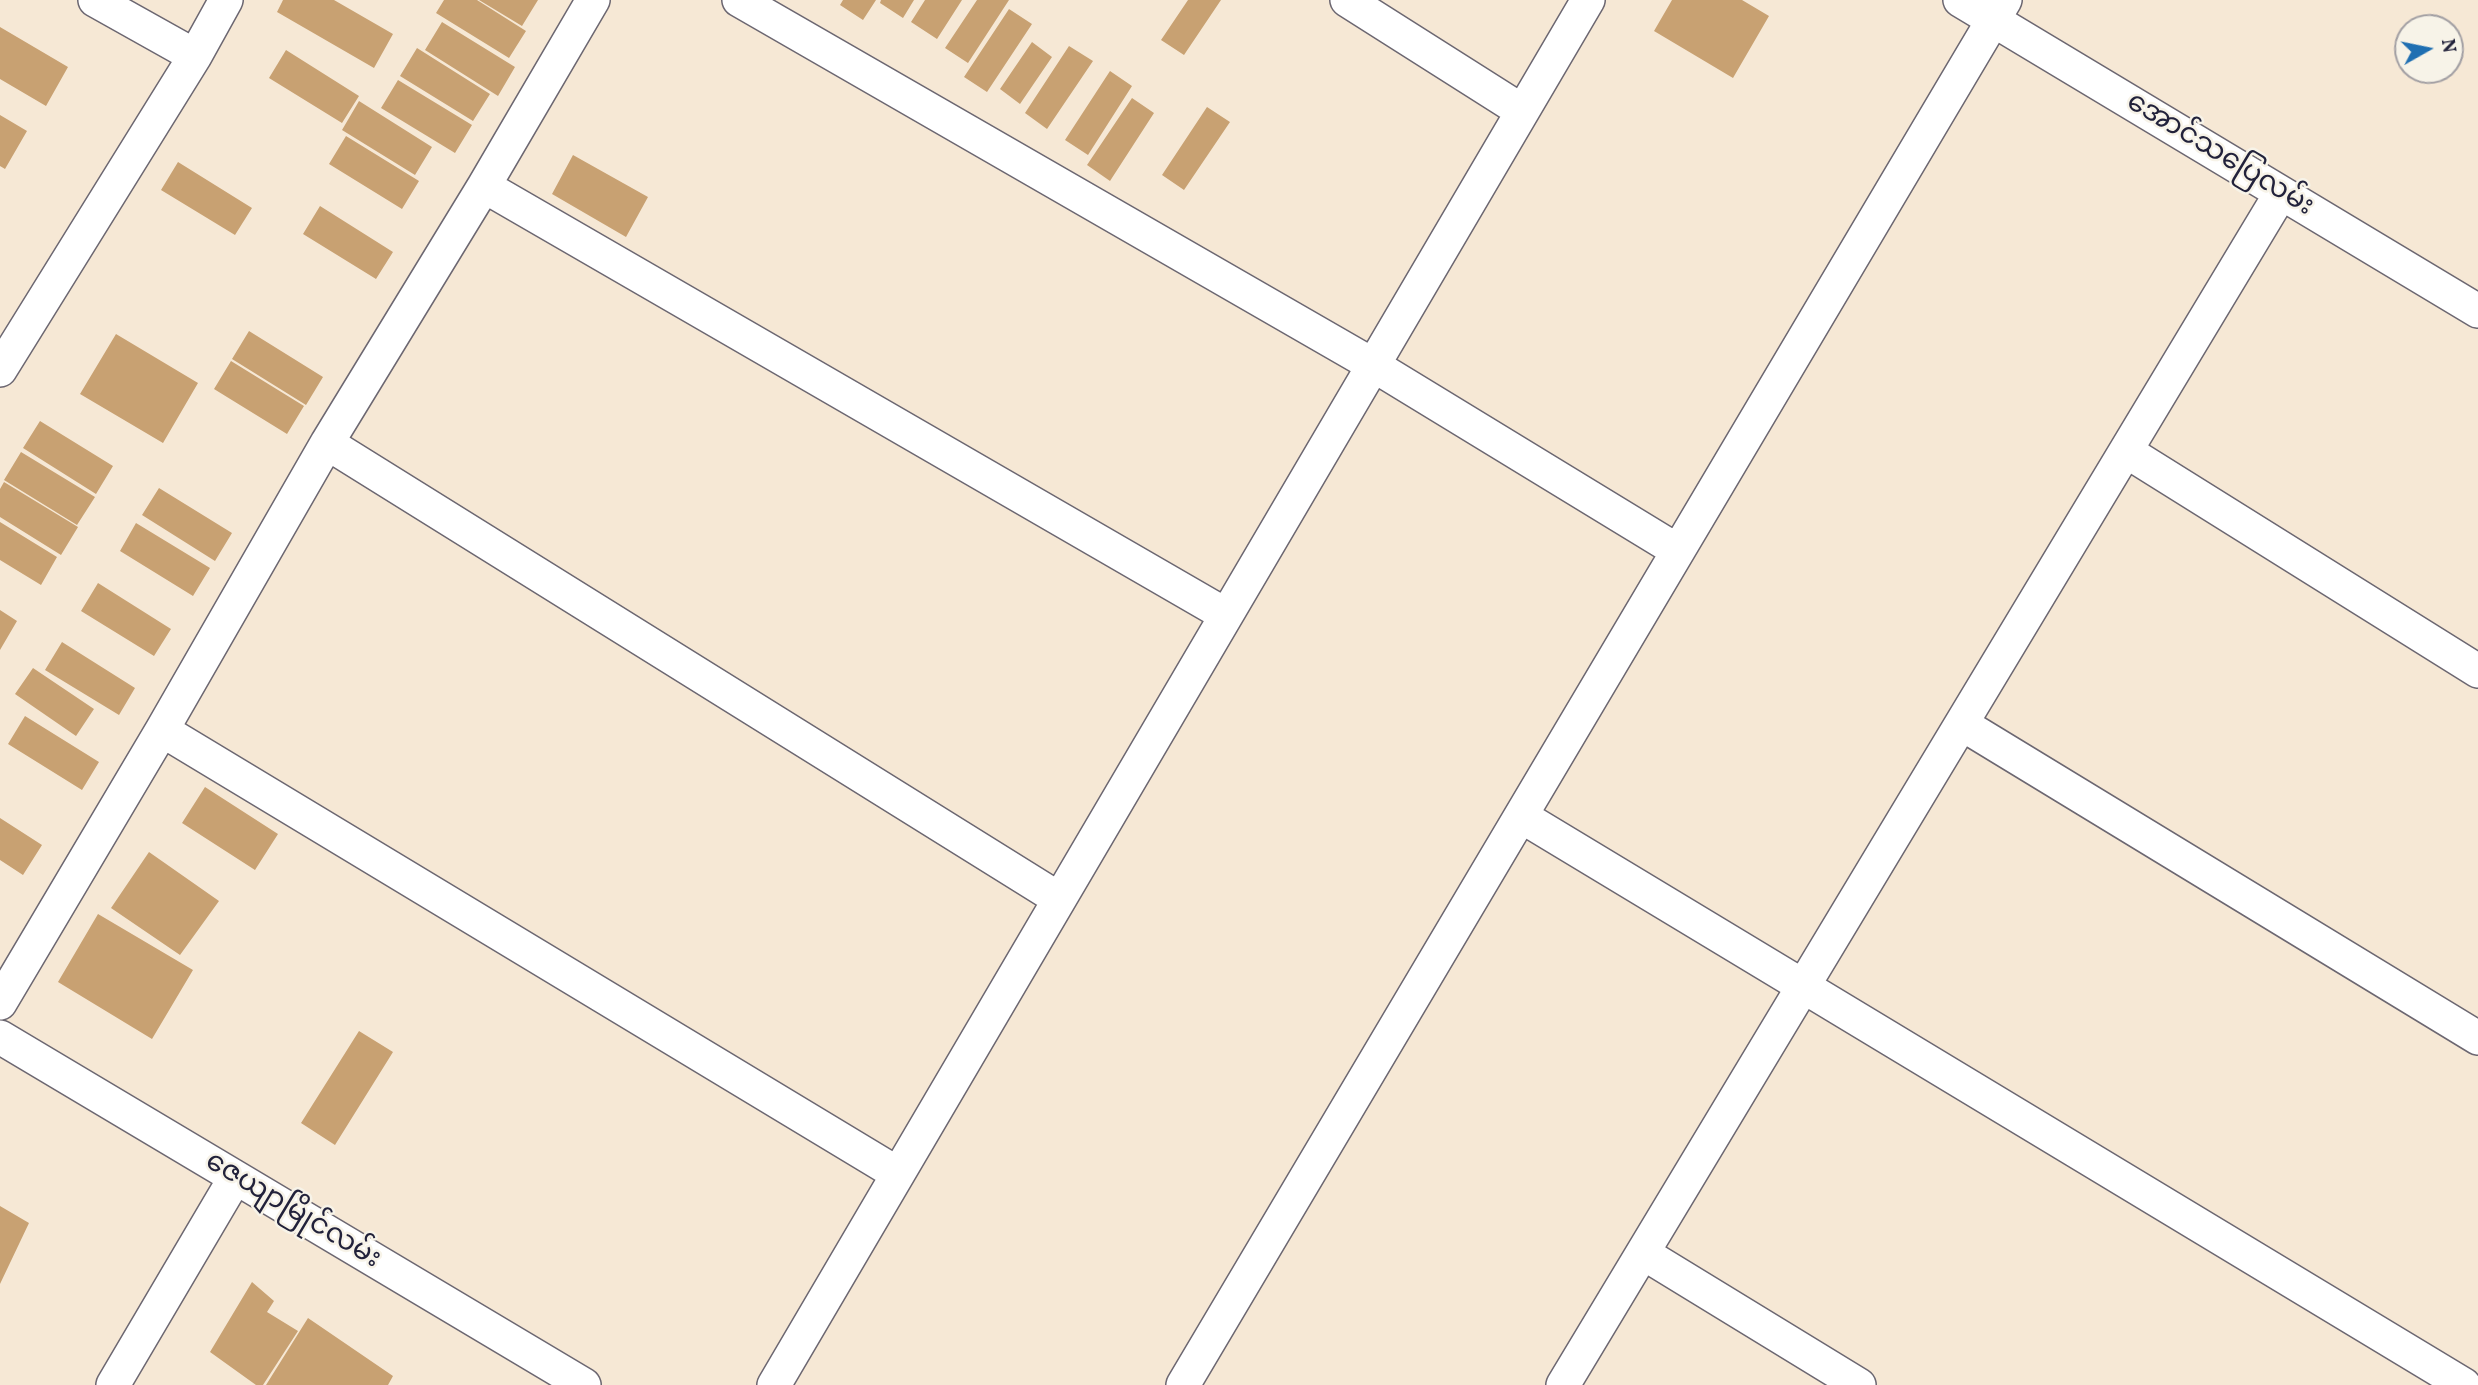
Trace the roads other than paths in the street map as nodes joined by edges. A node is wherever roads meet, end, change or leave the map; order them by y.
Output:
1 (95, 0) edge
2 (226, 0) edge
3 (593, 0) edge
4 (739, 0) edge
5 (1347, 0) edge
6 (1588, 0) edge
7 (1960, 0) edge
8 (1999, 10) edge
9 (195, 56) junction
10 (1522, 111) junction
11 (484, 186) junction
12 (2281, 193) junction
13 (2478, 312) edge
14 (1373, 365) junction
15 (0, 370) edge
16 (327, 443) junction
17 (2126, 451) junction
18 (1678, 551) junction
19 (1226, 615) junction
20 (2478, 671) edge
21 (1962, 724) junction
22 (162, 730) junction
23 (1521, 816) junction
24 (1059, 899) junction
25 (1803, 986) junction
26 (0, 1003) edge
27 (0, 1037) edge
28 (2478, 1038) edge
29 (898, 1174) junction
30 (235, 1178) junction
31 (1643, 1253) junction
32 (113, 1385) edge
33 (584, 1385) edge
34 (774, 1385) edge
35 (1183, 1385) edge
36 (1563, 1385) edge
37 (1859, 1385) edge
38 (2464, 1385) edge

1 - 9 street
2 - 9 street
3 - 11 street
4 - 14 street
5 - 10 street
6 - 10 street
7 - 8 street, အောင်သပြေလမ်း
8 - 12 street, အောင်သပြေလမ်း
8 - 18 street
9 - 15 street
10 - 14 street
11 - 16 street
11 - 19 street
12 - 13 street, အောင်သပြေလမ်း
12 - 17 street
14 - 18 street
14 - 19 street
16 - 22 street
16 - 24 street
17 - 20 street
17 - 21 street
18 - 23 street
19 - 24 street
21 - 25 street
21 - 28 street
22 - 26 street
22 - 29 street
23 - 25 street
23 - 35 street
24 - 29 street
25 - 31 street
25 - 38 street
27 - 30 street, ဇေယျာမြိုင်လမ်း
29 - 34 street
30 - 32 street
30 - 33 street, ဇေယျာမြိုင်လမ်း
31 - 36 street
31 - 37 street

